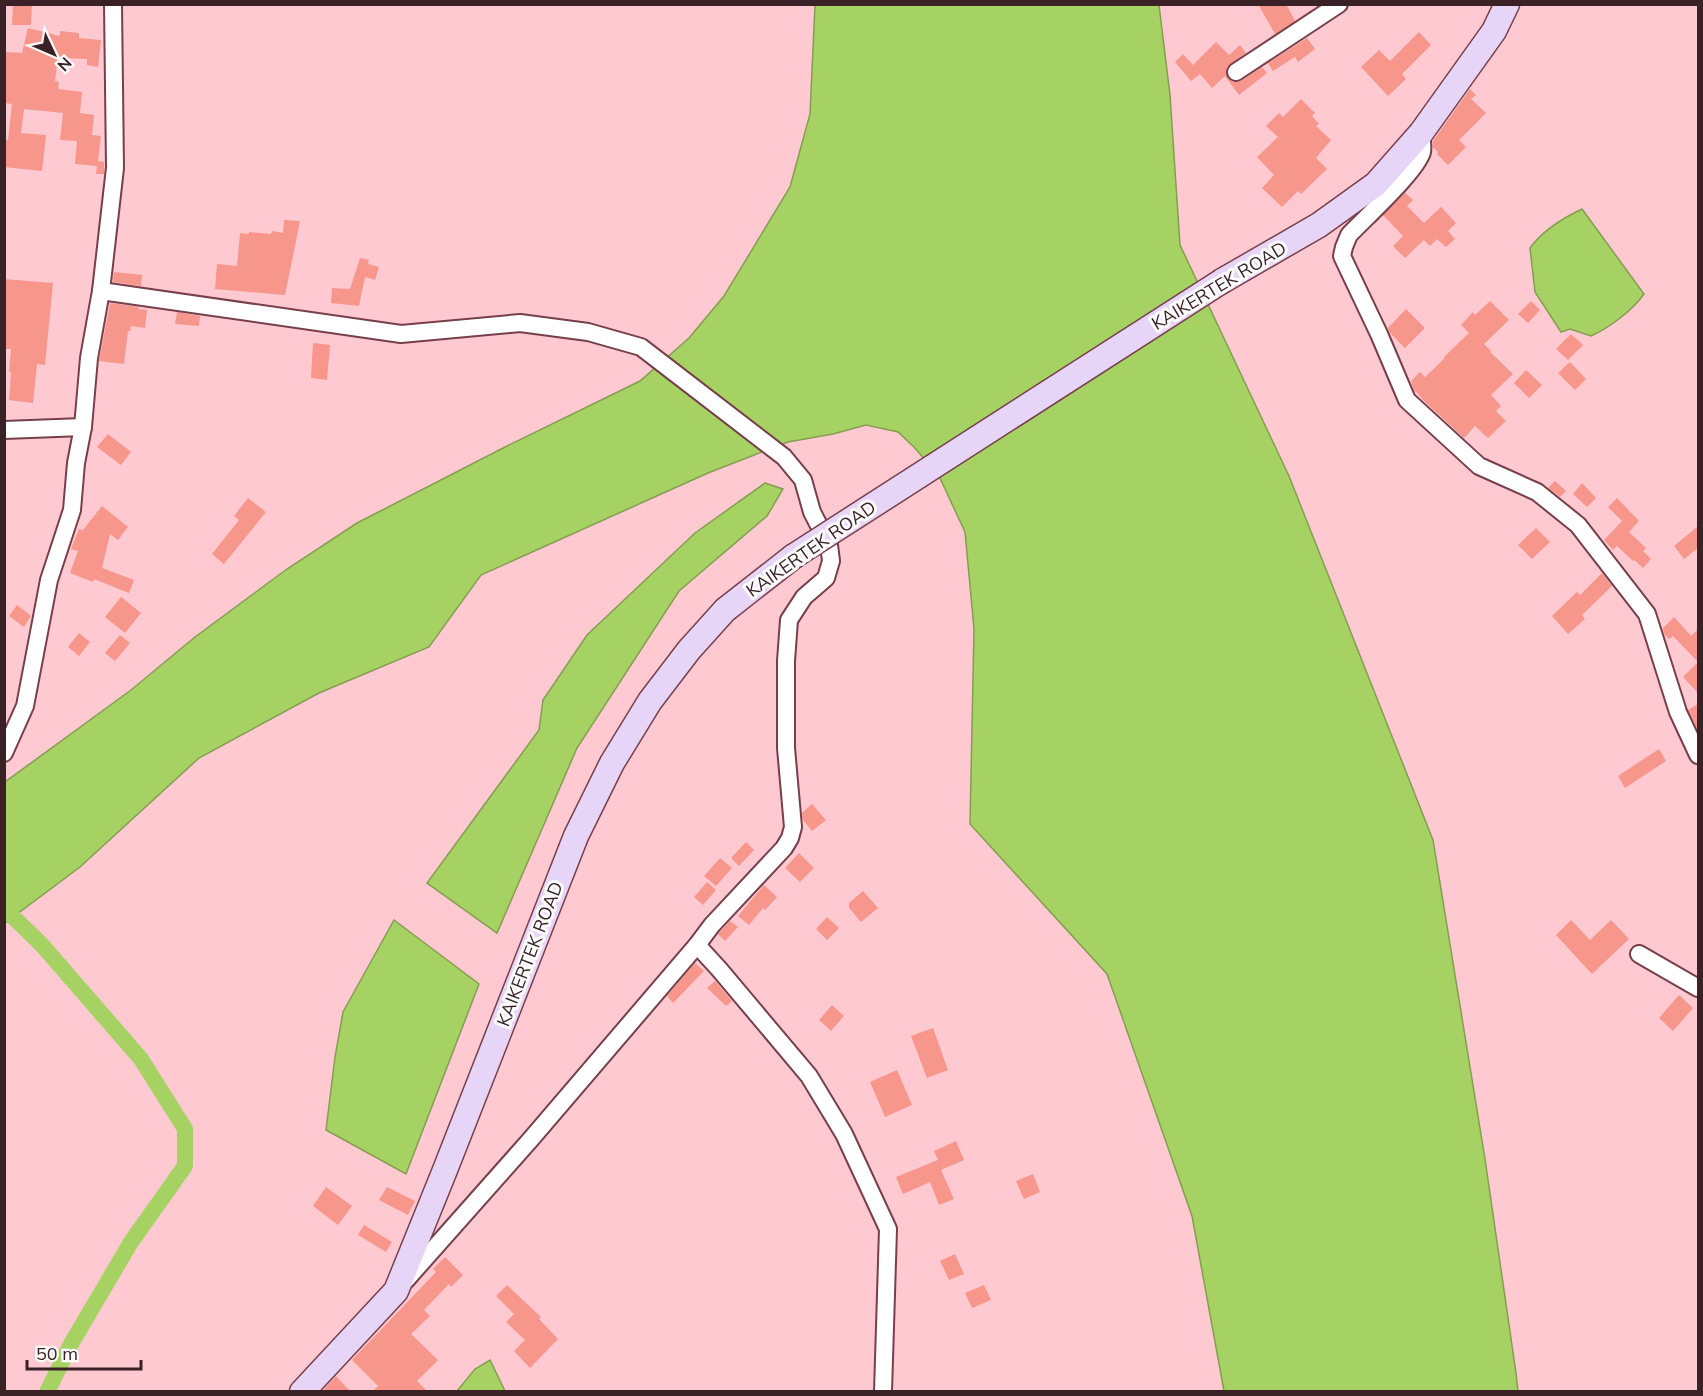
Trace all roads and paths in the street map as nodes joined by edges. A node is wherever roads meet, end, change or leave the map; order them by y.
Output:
1 (113, 4) edge
2 (1339, 4) edge
3 (1507, 4) edge
4 (1236, 72) dead end
5 (1421, 133) junction
6 (101, 291) junction
7 (82, 427) junction
8 (4, 430) edge
9 (4, 753) edge
10 (1698, 755) edge
11 (697, 945) junction
12 (1639, 954) dead end
13 (1698, 988) edge
14 (396, 1290) junction
15 (302, 1392) edge
16 (883, 1392) edge

1 - 6 street
2 - 4 street
3 - 5 main road, KAIKERTEK ROAD
5 - 10 street
5 - 14 main road, KAIKERTEK ROAD, bridge
6 - 7 street
6 - 11 street
7 - 8 street
7 - 9 street
11 - 14 street
11 - 16 street
12 - 13 street
14 - 15 main road, KAIKERTEK ROAD

